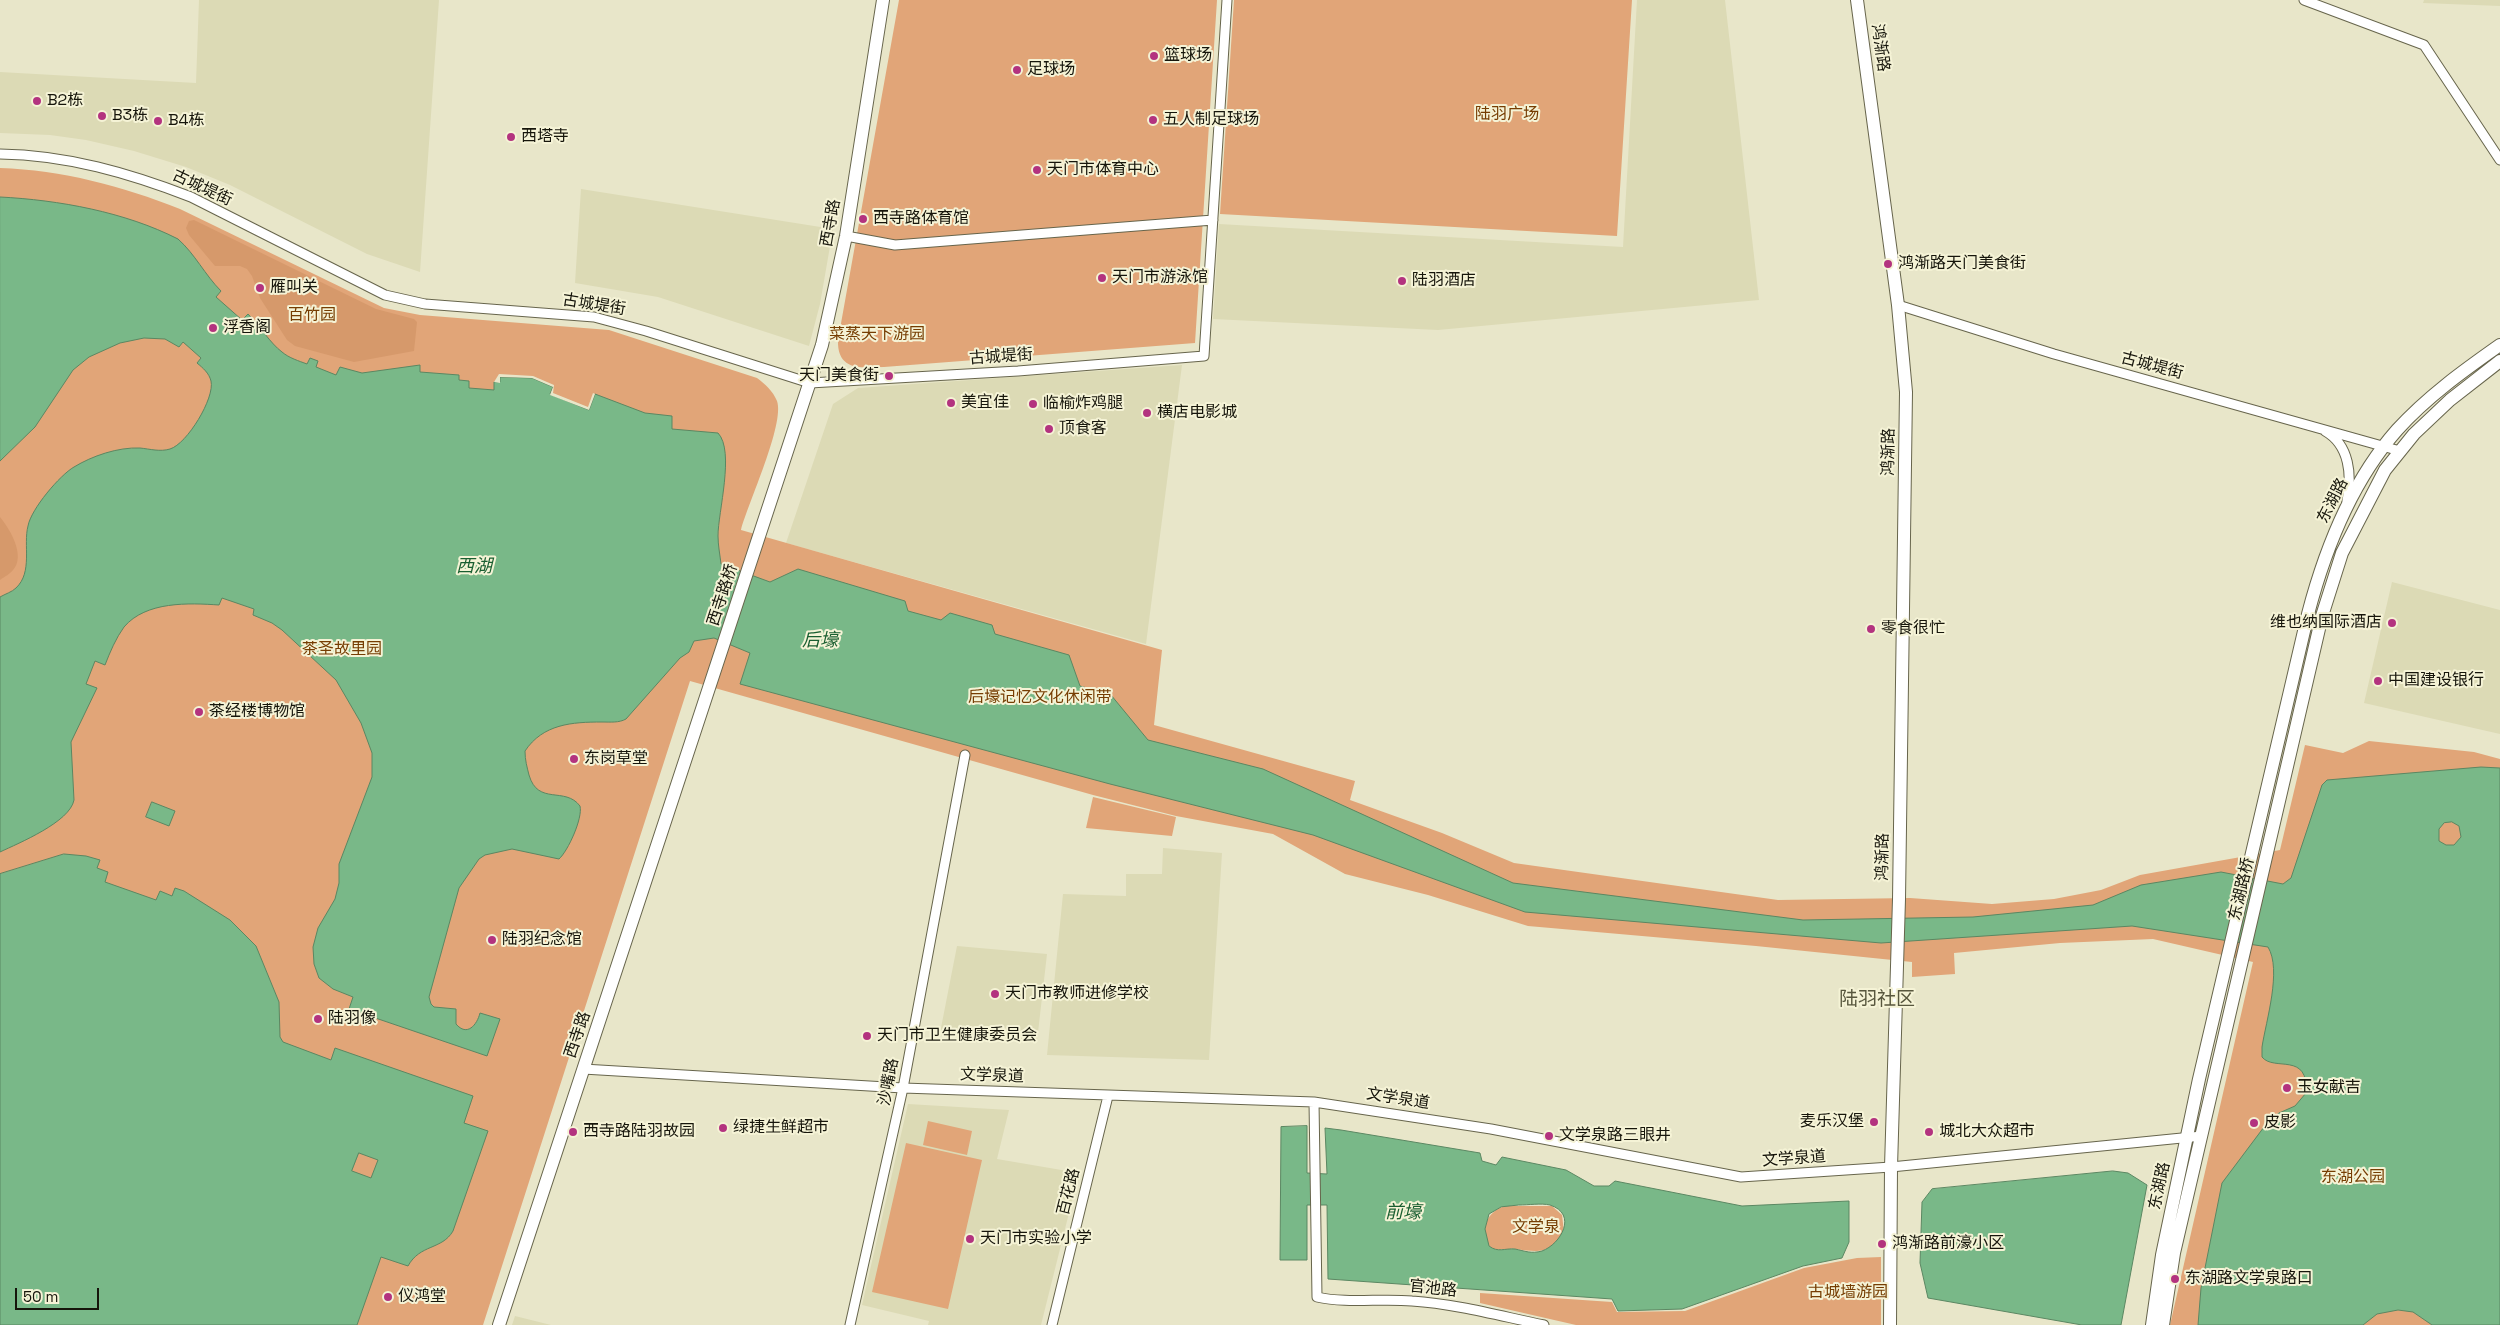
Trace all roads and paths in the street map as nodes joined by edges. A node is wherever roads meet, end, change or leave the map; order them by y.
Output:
1 (883, 0) edge
2 (1227, 0) edge
3 (1857, 0) edge
4 (2304, 0) edge
5 (0, 154) edge
6 (2500, 160) edge
7 (1213, 220) junction
8 (846, 236) junction
9 (1898, 305) junction
10 (2500, 345) edge
11 (2500, 361) edge
12 (810, 383) junction
13 (2316, 426) junction
14 (789, 445) joint
15 (2384, 446) junction
16 (2400, 451) junction
17 (2344, 514) junction
18 (2282, 724) joint
19 (2297, 726) joint
20 (965, 755) dead end
21 (688, 756) joint
22 (2205, 1055) joint
23 (2219, 1059) joint
24 (583, 1069) junction
25 (903, 1088) junction
26 (1108, 1096) junction
27 (1314, 1102) junction
28 (2202, 1136) junction
29 (2187, 1137) junction
30 (1890, 1168) junction
31 (499, 1325) edge
32 (850, 1325) edge
33 (1052, 1325) edge
34 (1544, 1325) edge
35 (1890, 1325) edge
36 (2152, 1325) edge
37 (2163, 1325) edge

1 - 8 street, 西寺路
2 - 7 street
3 - 9 street, 鸿渐路
4 - 6 street
5 - 12 street, 古城堤街
7 - 8 street
7 - 12 street, 古城堤街
8 - 12 street, 西寺路
9 - 13 street, 古城堤街
9 - 30 street, 鸿渐路
10 - 15 street, 东湖路
11 - 16 street, 东湖路
12 - 14 street, 西寺路
13 - 15 street, 古城堤街
13 - 17 street
14 - 21 street, 西寺路桥
15 - 16 street, 古城堤街
15 - 17 street, 东湖路
16 - 19 street, 东湖路
17 - 18 street, 东湖路
18 - 22 street, 东湖路桥
19 - 23 street, 东湖路桥
20 - 25 street, 沙嘴路
21 - 24 street, 西寺路
22 - 29 street, 东湖路
23 - 28 street, 东湖路
24 - 25 street, 文学泉道
24 - 31 street, 西寺路
25 - 26 street, 文学泉道
25 - 32 street, 沙嘴路
26 - 27 street, 文学泉道
26 - 33 street, 百花路
27 - 30 street, 文学泉道
27 - 34 street, 官池路
28 - 29 street, 文学泉道
28 - 37 street, 东湖路
29 - 30 street, 文学泉道
29 - 36 street, 东湖路
30 - 35 street

